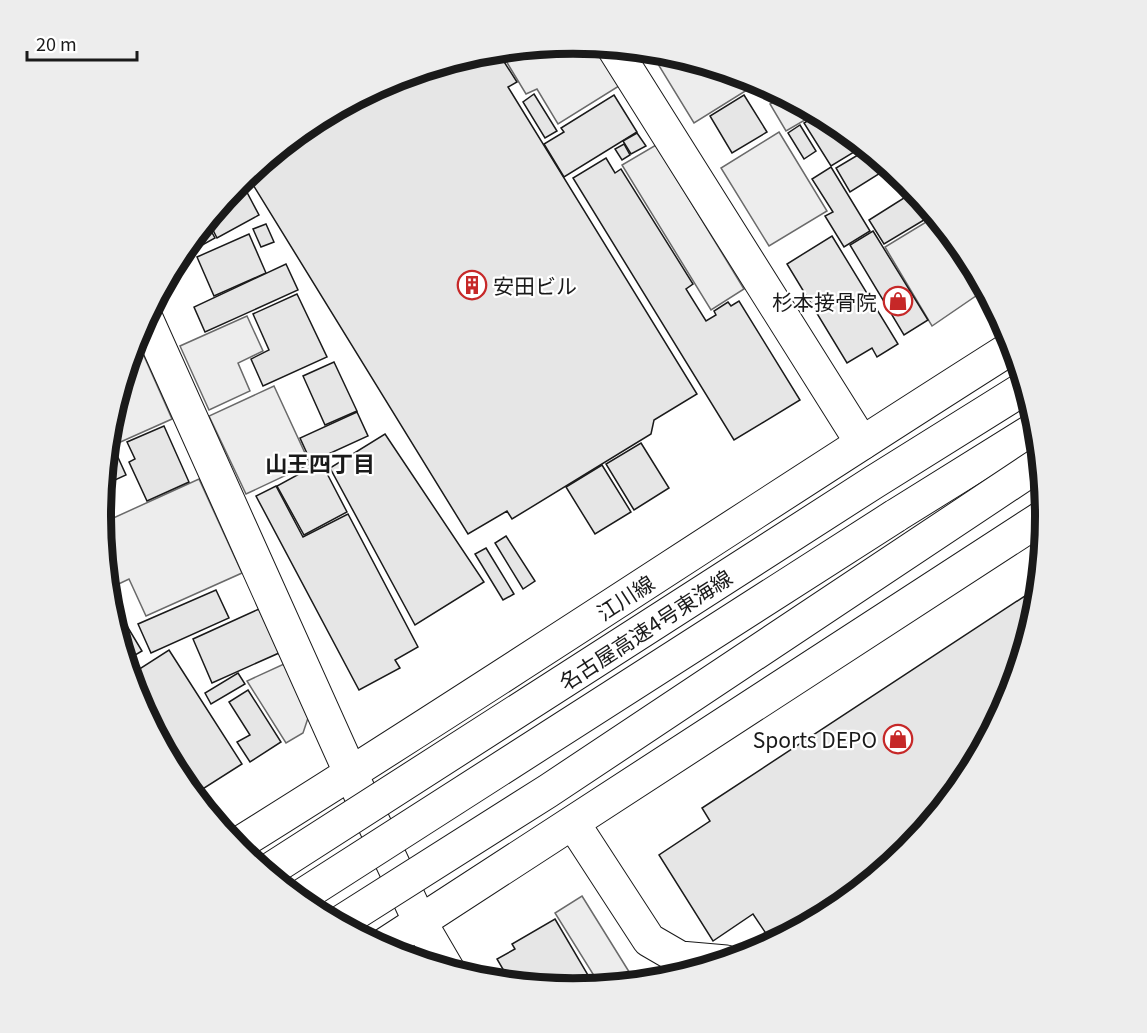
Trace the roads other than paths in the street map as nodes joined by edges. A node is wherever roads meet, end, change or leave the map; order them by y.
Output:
1 (619, 56) edge
2 (151, 329) edge
3 (1005, 352) edge
4 (1018, 392) edge
5 (1028, 433) edge
6 (862, 443) junction
7 (1033, 468) edge
8 (1036, 522) edge
9 (351, 774) junction
10 (573, 822) junction
11 (243, 841) edge
12 (273, 868) edge
13 (306, 893) edge
14 (346, 919) edge
15 (420, 922) junction
16 (390, 941) edge
17 (442, 959) edge
18 (674, 968) edge

1 - 6 main road
2 - 9 main road
3 - 6 main road, 江川線
4 - 12 main road, 名古屋高速4号東海線, bridge
5 - 13 main road, bridge
6 - 9 main road, 江川線
7 - 14 main road, bridge
8 - 10 main road
9 - 11 main road, 江川線
9 - 15 main road
10 - 15 main road
10 - 18 main road
15 - 16 main road
15 - 17 main road

